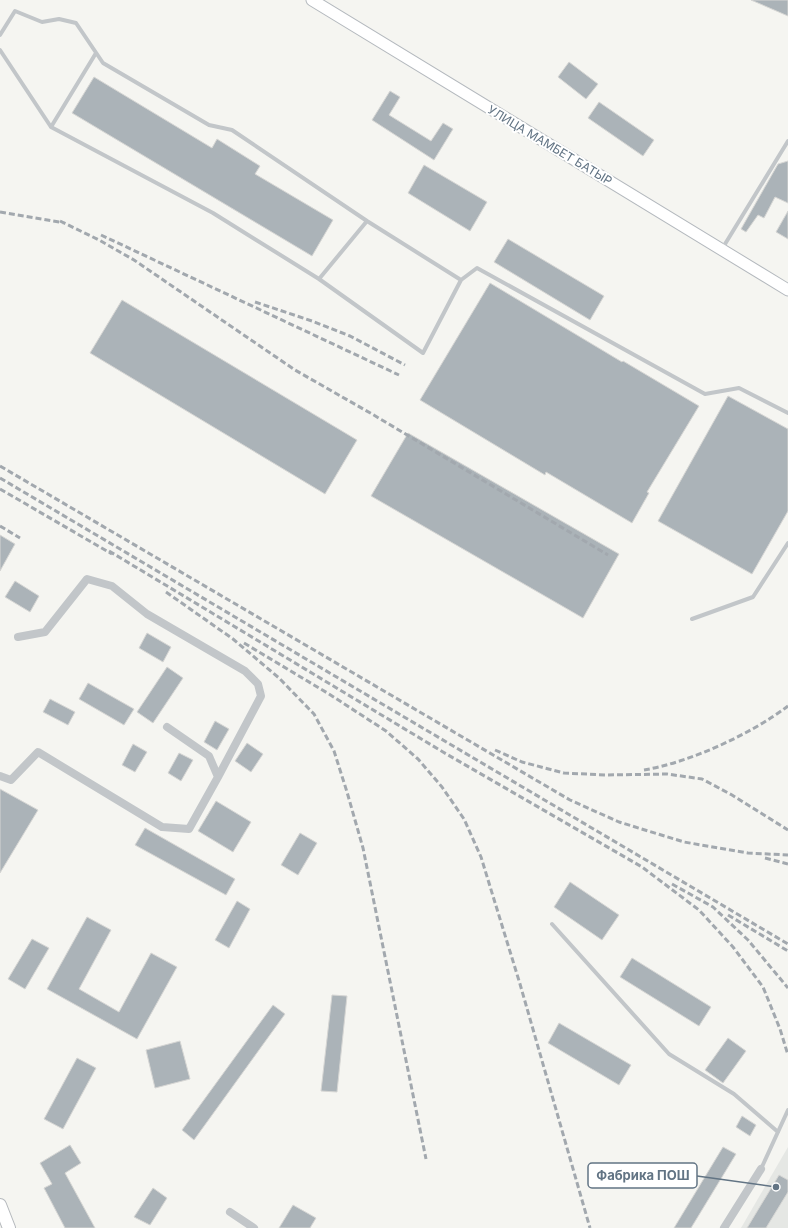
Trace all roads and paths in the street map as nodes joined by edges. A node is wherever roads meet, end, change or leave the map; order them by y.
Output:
1 (312, 0) edge
2 (0, 35) edge
3 (0, 50) edge
4 (96, 53) junction
5 (51, 127) junction
6 (788, 141) edge
7 (366, 221) junction
8 (722, 249) junction
9 (319, 279) junction
10 (461, 280) junction
11 (788, 290) edge
12 (788, 413) edge
13 (788, 544) edge
14 (692, 619) dead end
15 (18, 637) dead end
16 (167, 727) dead end
17 (0, 776) edge
18 (218, 777) junction
19 (552, 924) dead end
20 (788, 1110) edge
21 (778, 1132) junction
22 (761, 1169) joint
23 (0, 1207) edge
24 (230, 1212) dead end
25 (9, 1228) edge
26 (254, 1228) edge
27 (724, 1228) edge

1 - 8 main road, УЛИЦА МАМБЕТ БАТЫР
2 - 4 lane
3 - 5 lane
4 - 5 lane
4 - 7 lane
5 - 9 lane
6 - 8 lane
7 - 9 lane
7 - 10 lane
8 - 11 main road, УЛИЦА МАМБЕТ БАТЫР
9 - 10 lane
10 - 12 lane
13 - 14 lane
15 - 18 street
16 - 18 street
17 - 18 street
19 - 21 lane
20 - 21 lane
21 - 22 lane
22 - 27 street
23 - 25 main road
24 - 26 street

